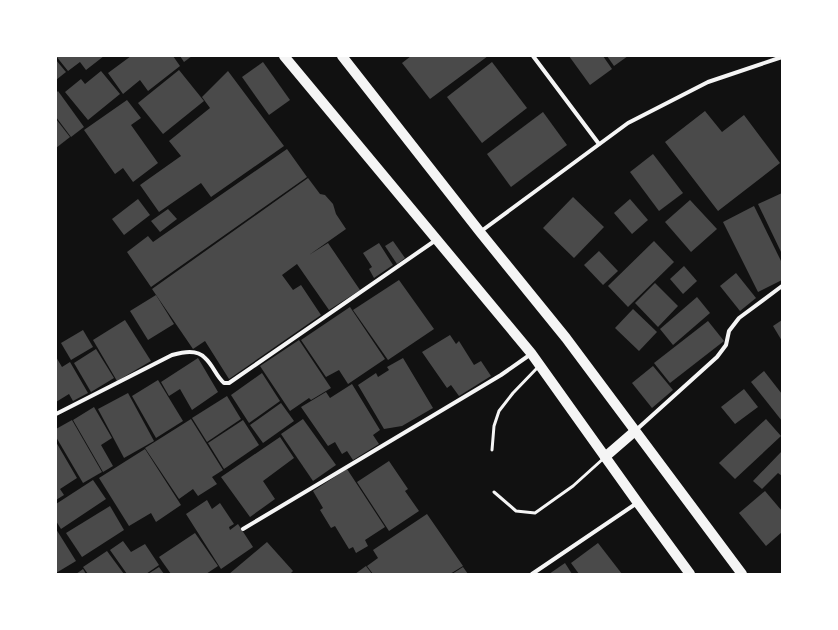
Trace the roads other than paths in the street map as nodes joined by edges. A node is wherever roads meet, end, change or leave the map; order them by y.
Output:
1 (284, 56) edge
2 (342, 56) edge
3 (532, 56) edge
4 (782, 57) edge
5 (599, 144) junction
6 (480, 232) junction
7 (437, 239) junction
8 (782, 286) edge
9 (531, 353) junction
10 (540, 365) junction
11 (56, 414) edge
12 (635, 431) junction
13 (492, 450) dead end
14 (605, 457) junction
15 (494, 492) dead end
16 (638, 503) junction
17 (243, 528) dead end
18 (532, 574) edge
19 (690, 574) edge
20 (742, 574) edge

1 - 7 main road
2 - 6 main road
3 - 5 street
4 - 5 street
5 - 6 street
6 - 12 main road
7 - 9 main road
7 - 11 street
8 - 12 street
9 - 10 main road
9 - 17 street
10 - 13 lane
10 - 14 main road
12 - 14 main road
12 - 20 main road
14 - 15 lane
14 - 16 main road
16 - 18 street
16 - 19 main road

